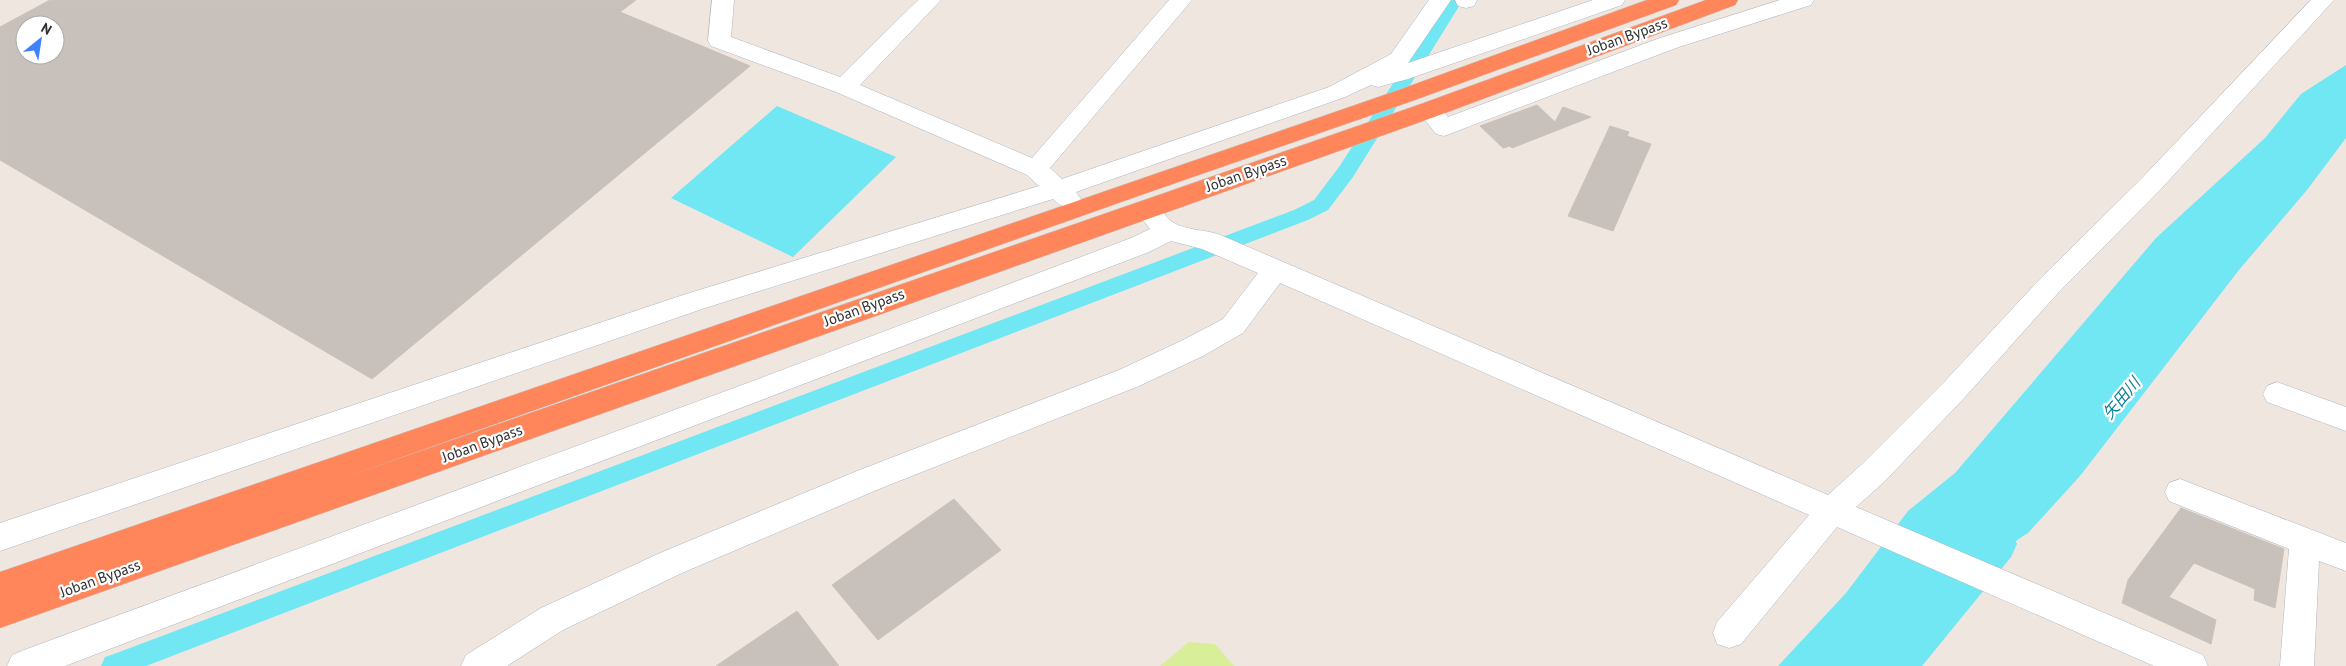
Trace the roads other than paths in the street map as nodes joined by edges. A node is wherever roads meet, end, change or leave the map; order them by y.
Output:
1 (743, 0) edge
2 (930, 0) edge
3 (1181, 0) edge
4 (1440, 0) edge
5 (1614, 0) edge
6 (1668, 0) edge
7 (1727, 0) edge
8 (1803, 0) edge
9 (2323, 0) edge
10 (722, 9) edge
11 (1358, 83) junction
12 (844, 87) junction
13 (1429, 110) junction
14 (1383, 114) junction
15 (1036, 169) junction
16 (1056, 188) junction
17 (1079, 208) junction
18 (1146, 208) junction
19 (1166, 230) junction
20 (1275, 270) junction
21 (2278, 394) dead end
22 (2346, 419) edge
23 (2180, 492) dead end
24 (1835, 512) junction
25 (0, 537) edge
26 (2305, 541) junction
27 (2346, 557) edge
28 (0, 586) edge
29 (0, 613) edge
30 (1729, 633) dead end
31 (24, 666) edge
32 (478, 666) edge
33 (2191, 666) edge
34 (2297, 666) edge

1 - 10 street
2 - 12 street
3 - 15 street
4 - 11 street
5 - 11 street
6 - 14 highway, Joban Bypass
7 - 13 highway, Joban Bypass
8 - 13 street
9 - 24 street
10 - 12 street
11 - 16 street
12 - 15 street
13 - 14 highway, Joban Bypass
14 - 17 highway, Joban Bypass
14 - 18 highway, Joban Bypass
15 - 16 street
16 - 17 street
16 - 25 street
17 - 28 highway, Joban Bypass
18 - 19 street
18 - 29 highway, Joban Bypass
19 - 20 street
19 - 31 street
20 - 24 street
20 - 32 street
21 - 22 street
23 - 26 street
24 - 30 street
24 - 33 street
26 - 27 street
26 - 34 street

